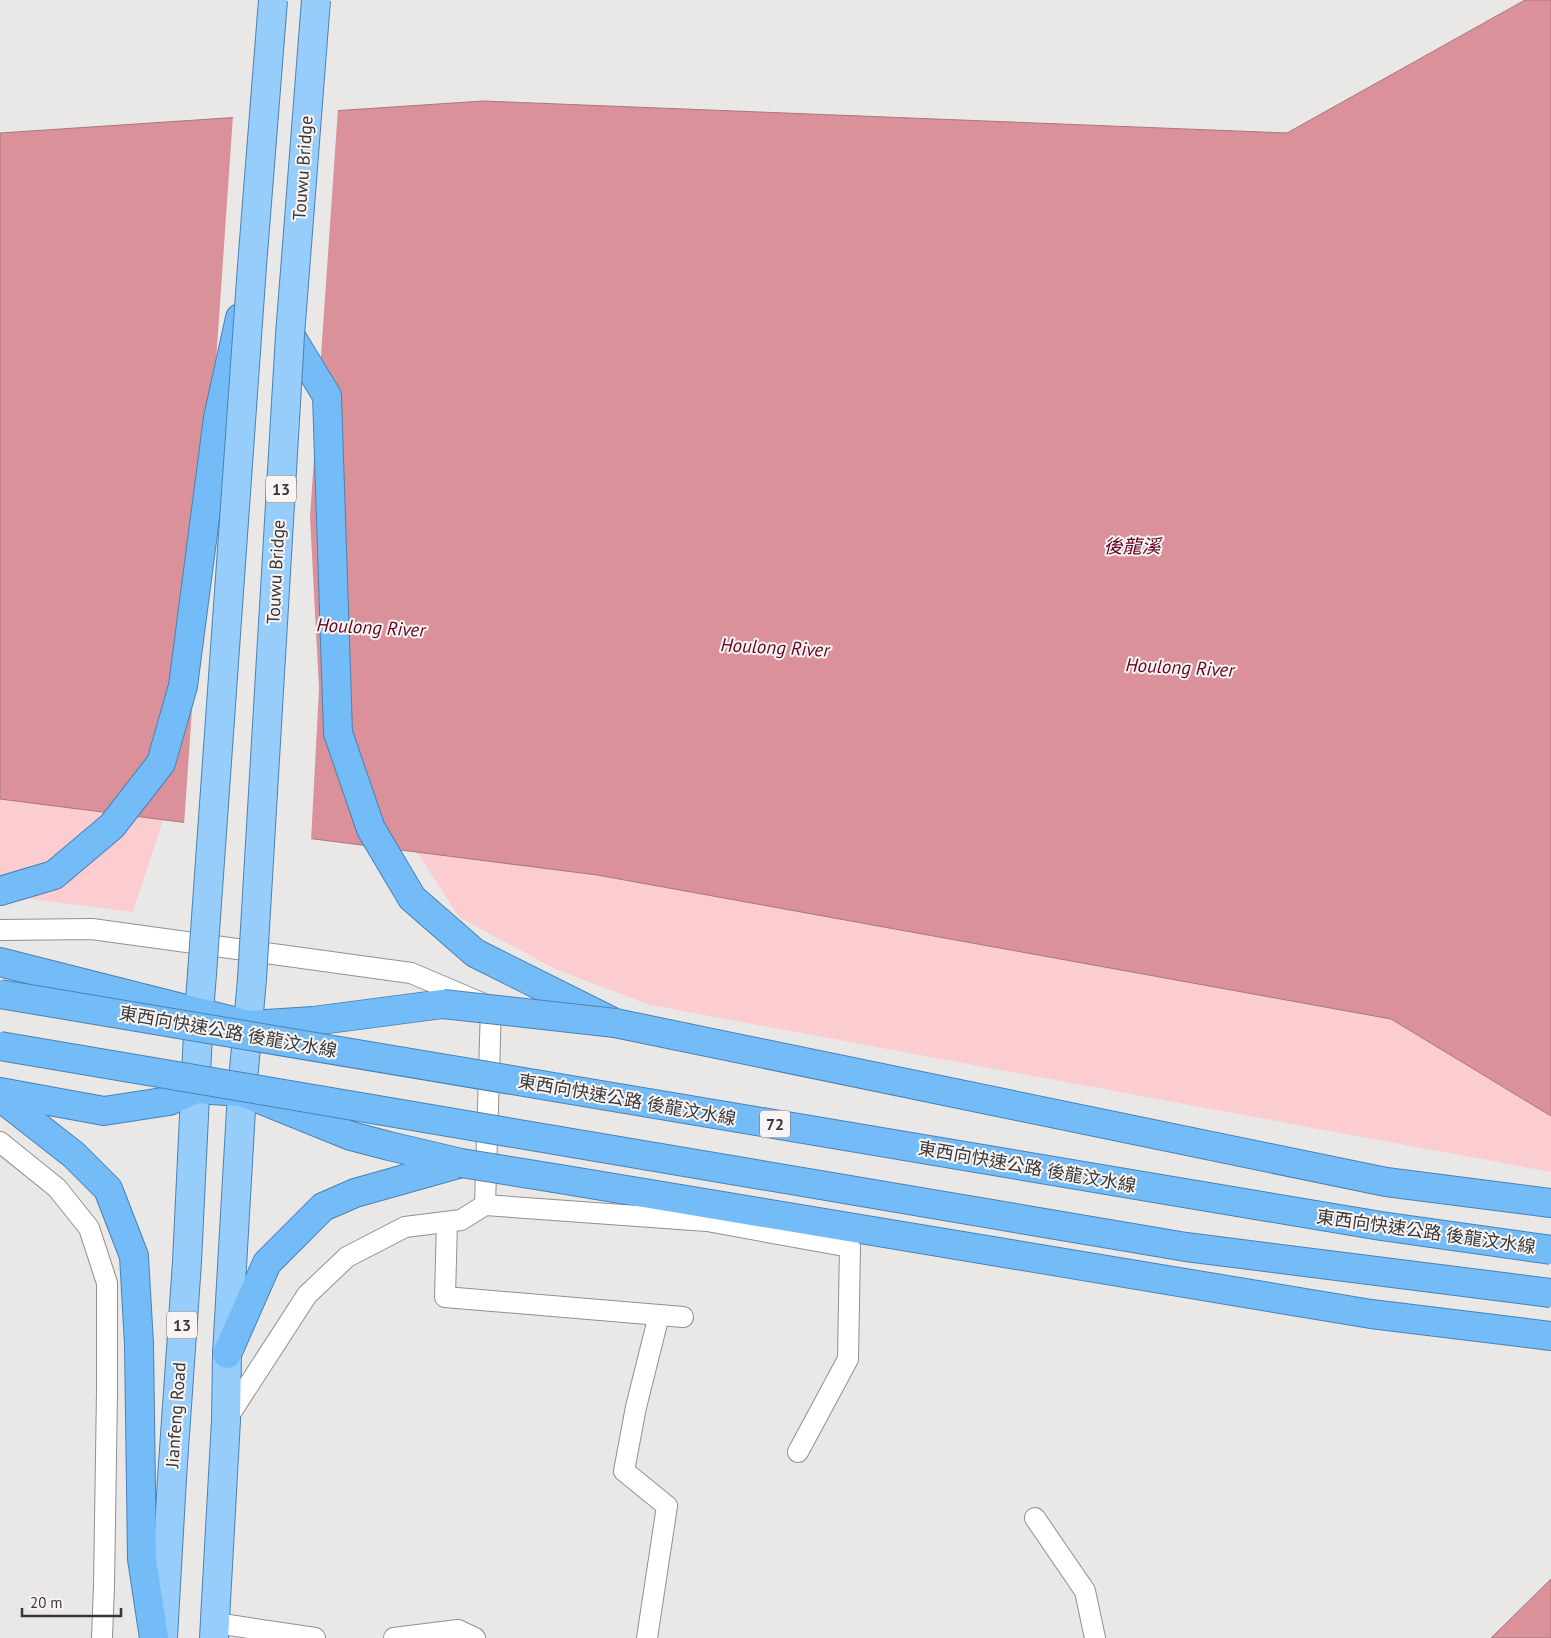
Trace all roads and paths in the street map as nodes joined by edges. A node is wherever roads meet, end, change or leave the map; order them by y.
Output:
1 (273, 0) edge
2 (316, 0) edge
3 (252, 266) junction
4 (290, 335) junction
5 (0, 891) edge
6 (0, 930) edge
7 (9, 964) edge
8 (0, 994) edge
9 (199, 1012) junction
10 (615, 1023) junction
11 (248, 1025) junction
12 (0, 1046) edge
13 (196, 1090) junction
14 (0, 1092) edge
15 (242, 1092) junction
16 (0, 1097) edge
17 (0, 1142) edge
18 (461, 1163) junction
19 (1551, 1203) edge
20 (485, 1205) junction
21 (447, 1222) junction
22 (1551, 1250) edge
23 (1551, 1293) edge
24 (659, 1315) junction
25 (683, 1317) dead end
26 (1551, 1336) edge
27 (227, 1354) junction
28 (226, 1420) junction
29 (798, 1452) dead end
30 (1035, 1518) dead end
31 (215, 1630) edge
32 (102, 1638) edge
33 (154, 1638) edge
34 (163, 1638) edge
35 (315, 1638) edge
36 (394, 1638) edge
37 (476, 1638) edge
38 (647, 1638) edge
39 (1095, 1638) edge

1 - 3 main road, 13, bridge
2 - 4 main road, Touwu Bridge / 13, bridge
3 - 5 highway, bridge
3 - 9 main road, 13, bridge
4 - 10 highway, bridge
4 - 11 main road, Touwu Bridge / 13, bridge
6 - 20 lane
7 - 9 highway
8 - 22 highway, 東西向快速公路 後龍汶水線 / 72, bridge
9 - 11 highway
9 - 13 main road, Jianfeng Road / 13
10 - 11 highway, bridge
10 - 19 highway
11 - 15 main road, 13
12 - 23 highway, bridge
13 - 14 highway
13 - 15 highway
13 - 34 main road, Jianfeng Road / 13
15 - 18 highway
15 - 27 main road, 13
16 - 33 highway
17 - 32 lane
18 - 26 highway, bridge
18 - 27 highway
20 - 21 lane
20 - 29 lane
21 - 24 lane
21 - 28 lane
24 - 25 lane
24 - 38 lane
27 - 28 main road, 13
28 - 31 main road, 13
30 - 39 lane
31 - 35 lane
36 - 37 lane

